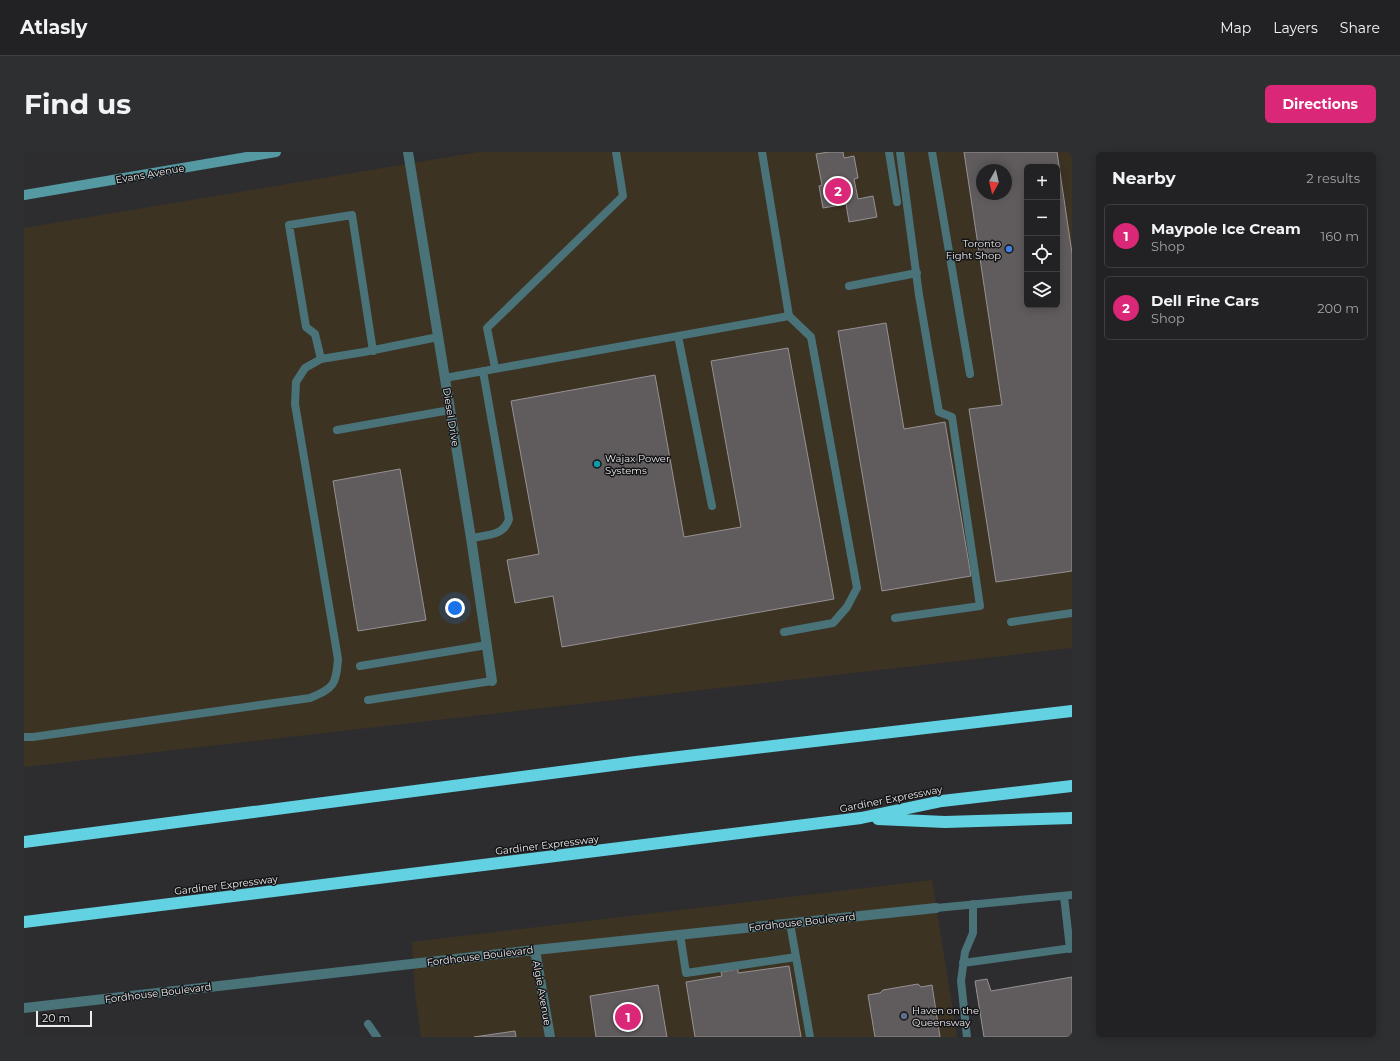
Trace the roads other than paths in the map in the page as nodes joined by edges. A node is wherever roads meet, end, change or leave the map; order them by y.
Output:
1 (276, 152) edge
2 (408, 152) edge
3 (616, 152) edge
4 (762, 152) edge
5 (889, 152) edge
6 (900, 152) edge
7 (932, 152) edge
8 (24, 195) edge
9 (896, 202) dead end
10 (917, 273) junction
11 (849, 286) dead end
12 (790, 316) junction
13 (678, 336) junction
14 (438, 337) junction
15 (372, 351) junction
16 (321, 359) junction
17 (495, 368) junction
18 (483, 370) junction
19 (970, 374) dead end
20 (445, 378) junction
21 (450, 410) junction
22 (337, 430) dead end
23 (712, 506) dead end
24 (471, 538) junction
25 (1072, 613) edge
26 (895, 618) dead end
27 (1011, 622) dead end
28 (784, 632) dead end
29 (487, 645) junction
30 (360, 666) dead end
31 (492, 681) joint
32 (368, 700) dead end
33 (1072, 711) edge
34 (24, 737) edge
35 (1072, 786) edge
36 (861, 818) junction
37 (1072, 818) edge
38 (24, 842) edge
39 (1068, 895) edge
40 (973, 904) junction
41 (936, 908) joint
42 (24, 922) edge
43 (790, 923) junction
44 (680, 934) junction
45 (1071, 948) edge
46 (535, 950) junction
47 (796, 957) junction
48 (963, 963) junction
49 (24, 1008) edge
50 (368, 1024) dead end
51 (376, 1037) edge
52 (550, 1037) edge
53 (810, 1037) edge
54 (967, 1037) edge

1 - 8 main road, Evans Avenue
2 - 14 street, Diesel Drive
3 - 17 lane
4 - 12 lane
5 - 9 lane
6 - 10 lane
7 - 19 lane
10 - 11 lane
10 - 26 lane
12 - 13 lane
12 - 28 lane
13 - 17 lane
13 - 23 lane
14 - 15 lane
14 - 20 street, Diesel Drive
15 - 16 lane
15 - 16 lane
16 - 34 lane
17 - 18 lane
18 - 20 lane
18 - 24 lane
20 - 21 street, Diesel Drive
21 - 22 lane
21 - 24 street, Diesel Drive
24 - 29 street, Diesel Drive
25 - 27 lane
29 - 30 lane
29 - 31 street, Diesel Drive
31 - 32 lane
33 - 38 highway
35 - 36 highway, Gardiner Expressway
36 - 37 highway
36 - 42 highway, Gardiner Expressway
39 - 40 lane
39 - 45 lane
40 - 41 lane
40 - 48 lane
41 - 43 street, Fordhouse Boulevard
43 - 44 street, Fordhouse Boulevard
43 - 47 lane
44 - 46 street, Fordhouse Boulevard
44 - 47 lane
45 - 48 lane
46 - 49 street, Fordhouse Boulevard
46 - 52 street, Algie Avenue
47 - 53 lane
48 - 54 lane
50 - 51 lane

